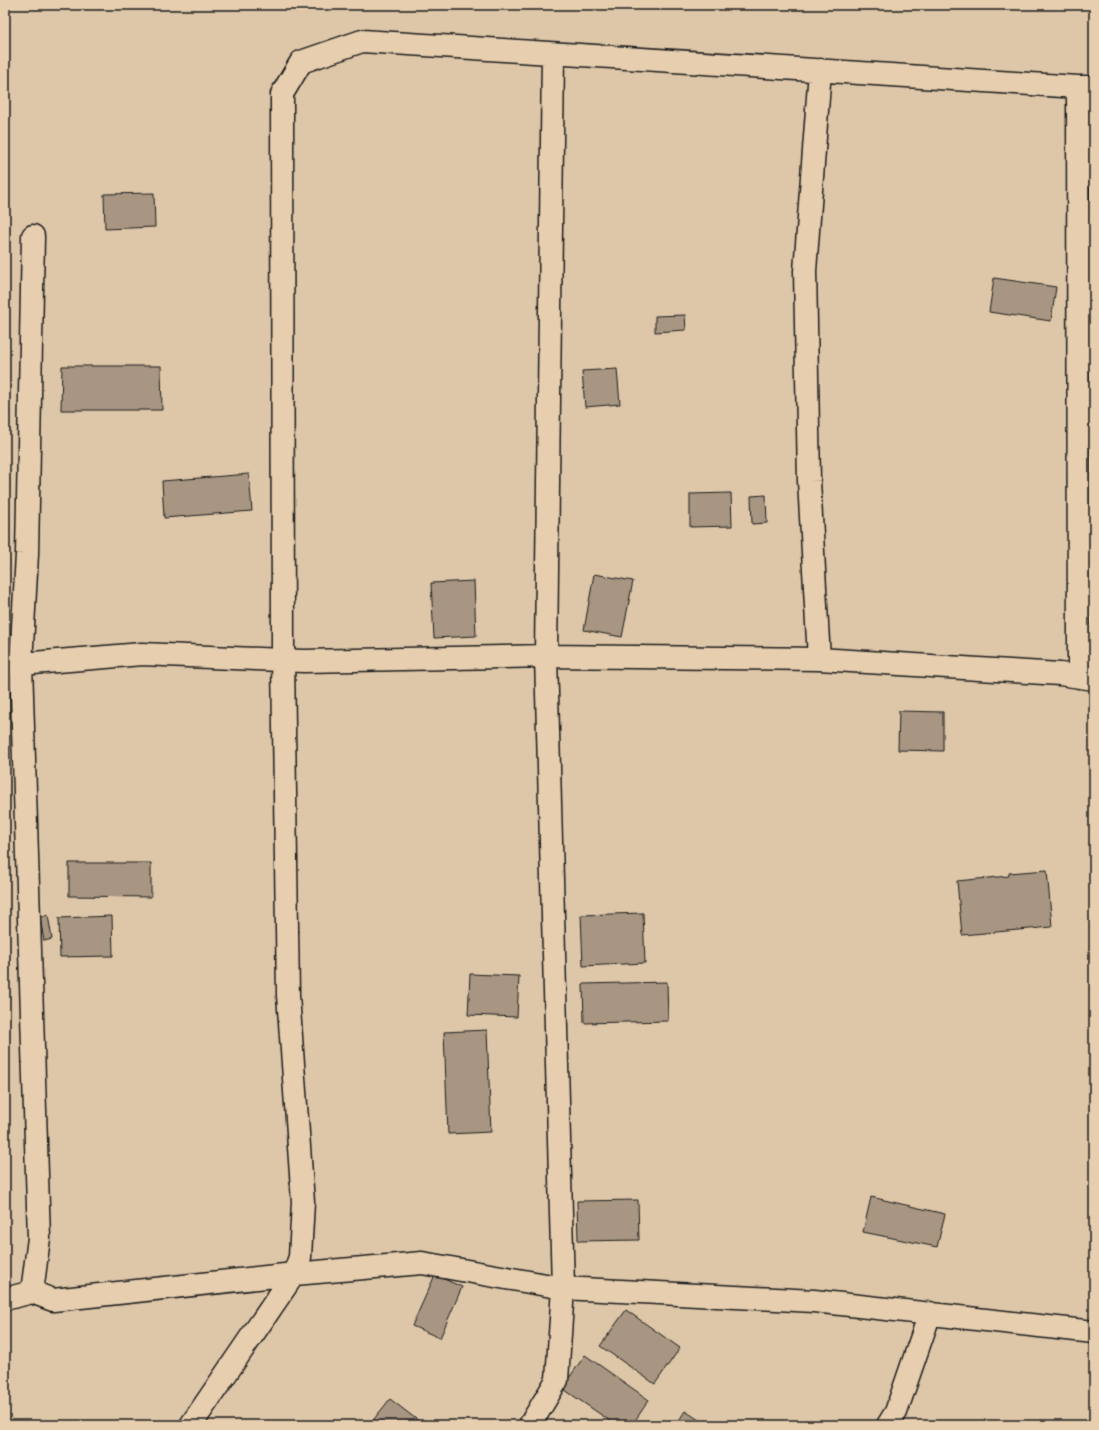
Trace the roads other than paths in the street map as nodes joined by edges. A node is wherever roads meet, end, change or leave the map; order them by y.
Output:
1 (553, 54) junction
2 (820, 70) junction
3 (1086, 87) edge
4 (33, 236) dead end
5 (546, 656) junction
6 (819, 659) junction
7 (283, 660) junction
8 (13, 663) edge
9 (1086, 678) edge
10 (294, 1274) junction
11 (563, 1288) junction
12 (32, 1292) junction
13 (5, 1299) edge
14 (930, 1313) junction
15 (1094, 1332) edge
16 (191, 1425) edge
17 (530, 1425) edge
18 (888, 1425) edge

1 - 2 street
1 - 5 street
1 - 7 street
2 - 3 street
2 - 6 street
3 - 9 street
4 - 8 street
5 - 6 street
5 - 7 street
5 - 11 street
6 - 9 street
7 - 8 street
7 - 10 street
8 - 12 street
10 - 11 street
10 - 12 street
10 - 16 street
11 - 14 street
11 - 17 street
12 - 13 street
14 - 15 street
14 - 18 street

